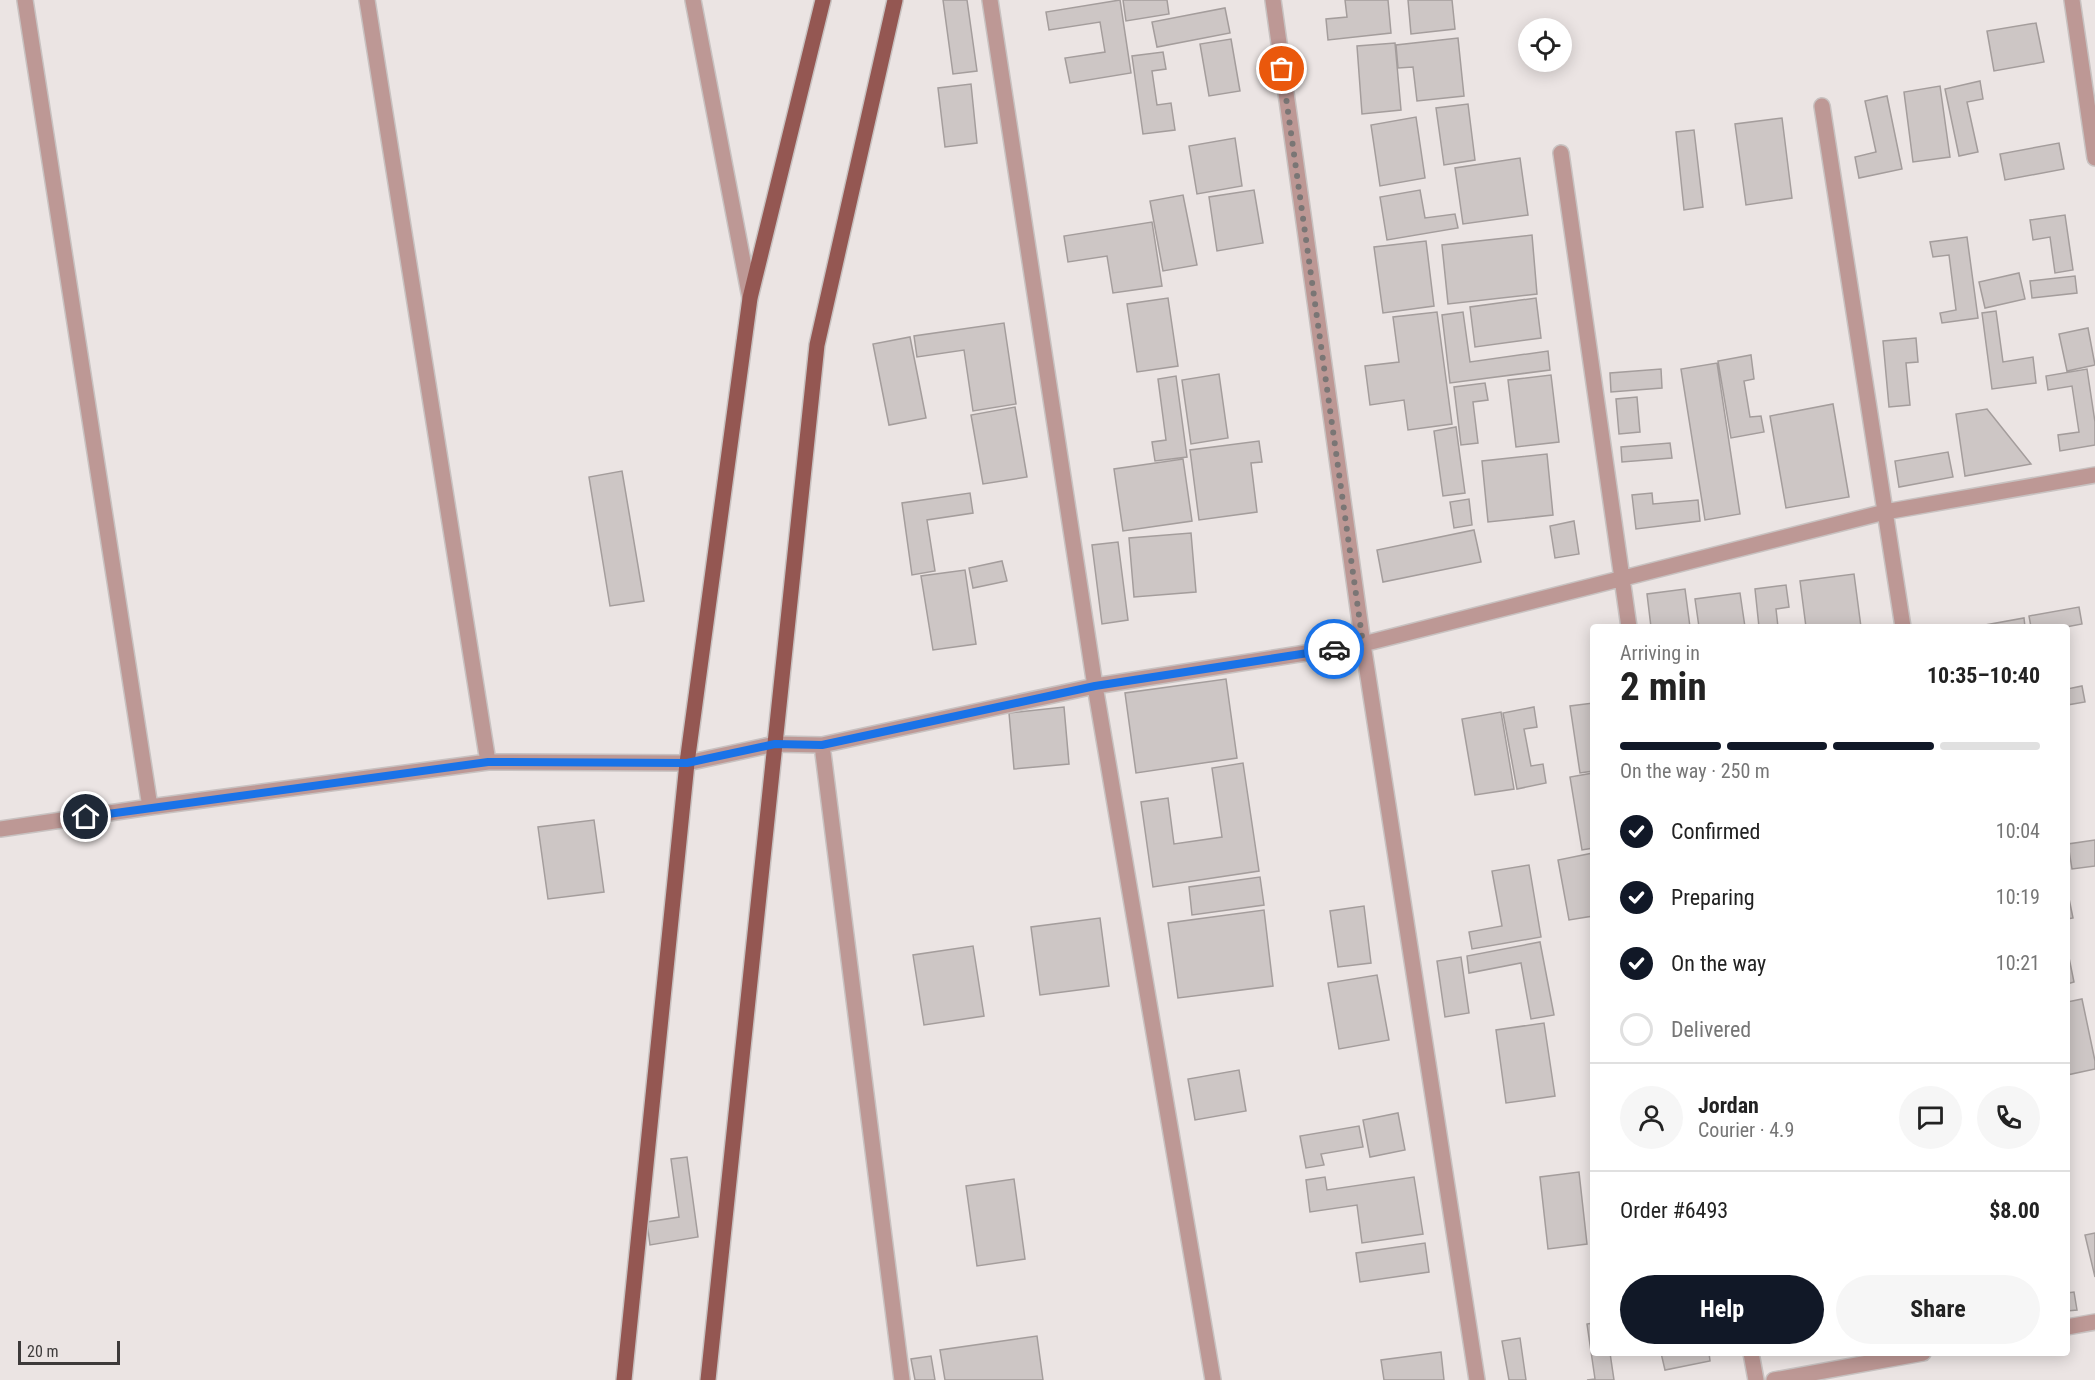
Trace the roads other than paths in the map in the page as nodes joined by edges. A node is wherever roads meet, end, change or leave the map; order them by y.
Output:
1 (25, 0) edge
2 (367, 0) edge
3 (693, 0) edge
4 (823, 0) edge
5 (895, 0) edge
6 (990, 0) edge
7 (1273, 0) edge
8 (2072, 0) edge
9 (1822, 106) dead end
10 (1561, 153) dead end
11 (2095, 158) edge
12 (750, 298) junction
13 (2095, 475) edge
14 (1885, 512) junction
15 (1621, 580) junction
16 (1628, 624) edge
17 (1903, 624) edge
18 (1363, 644) junction
19 (1095, 686) junction
20 (775, 744) junction
21 (822, 745) junction
22 (488, 762) junction
23 (687, 763) junction
24 (150, 807) junction
25 (0, 829) edge
26 (2095, 1322) edge
27 (2070, 1326) edge
28 (1752, 1356) edge
29 (1906, 1356) edge
30 (624, 1380) edge
31 (708, 1380) edge
32 (902, 1380) edge
33 (1213, 1380) edge
34 (1477, 1380) edge
35 (1756, 1380) edge
36 (1774, 1380) edge

1 - 24 street
2 - 22 street
3 - 12 street
4 - 12 main road
5 - 20 main road
6 - 19 street
7 - 18 street
8 - 11 street
9 - 14 street
10 - 15 street
12 - 23 main road
13 - 14 street
14 - 15 street
14 - 17 street
15 - 16 street
15 - 18 street
18 - 19 street
18 - 34 street
19 - 21 street
19 - 33 street
20 - 21 street
20 - 23 street
20 - 31 main road
21 - 32 street
22 - 23 street
22 - 24 street
23 - 30 main road
24 - 25 street
26 - 27 street
28 - 35 street
29 - 36 street

